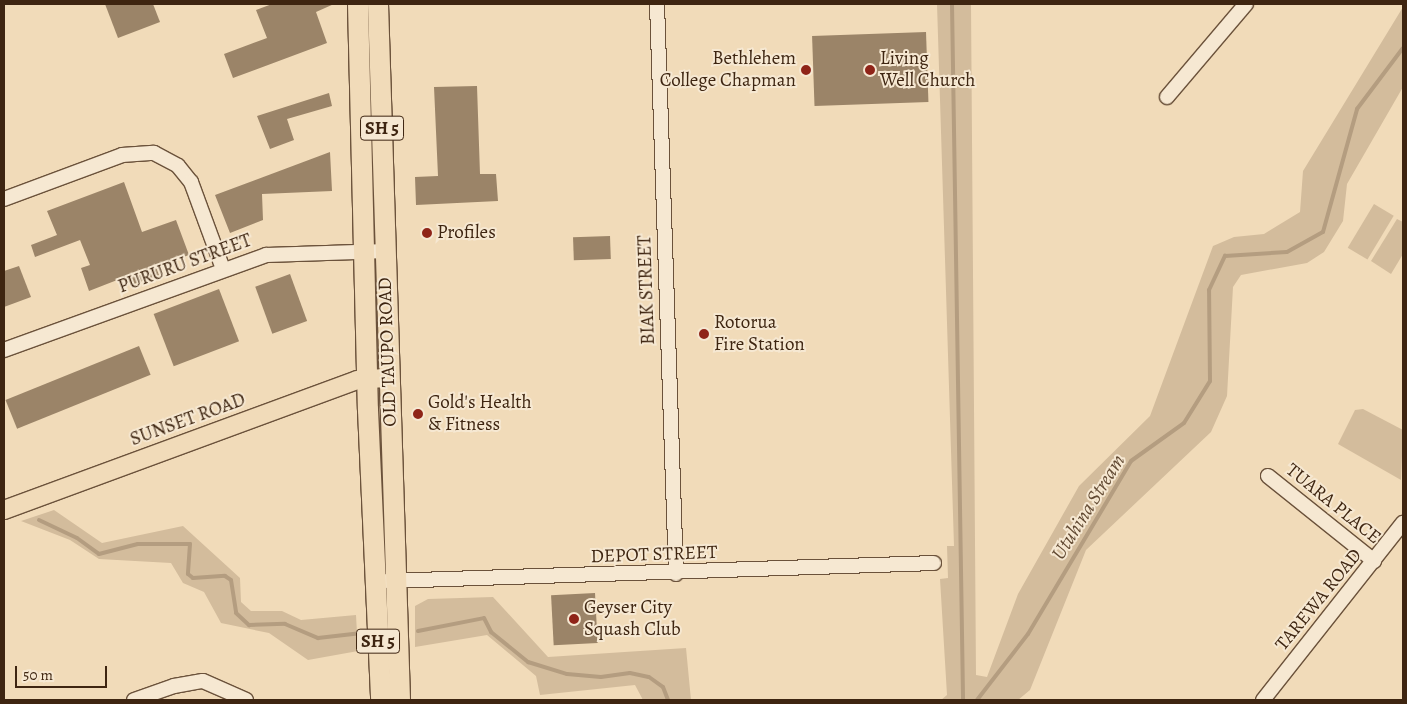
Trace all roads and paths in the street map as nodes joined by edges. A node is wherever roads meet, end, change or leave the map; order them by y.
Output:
1 (358, 4) edge
2 (378, 4) edge
3 (657, 4) edge
4 (1246, 4) edge
5 (1167, 97) dead end
6 (4, 199) edge
7 (365, 251) junction
8 (386, 251) junction
9 (223, 269) junction
10 (4, 350) edge
11 (368, 378) junction
12 (388, 378) junction
13 (1268, 476) dead end
14 (4, 510) edge
15 (1403, 523) edge
16 (1374, 561) junction
17 (934, 563) dead end
18 (676, 574) junction
19 (376, 581) junction
20 (397, 581) junction
21 (134, 700) edge
22 (246, 700) edge
23 (381, 700) edge
24 (400, 700) edge
25 (1263, 700) edge

1 - 7 highway, OLD TAUPO ROAD / SH 5
2 - 8 highway, OLD TAUPO ROAD / SH 5
3 - 18 street, BIAK STREET
4 - 5 street
6 - 9 street
7 - 8 street, PURURU STREET
7 - 9 street, PURURU STREET
7 - 11 highway, OLD TAUPO ROAD / SH 5
8 - 12 highway, OLD TAUPO ROAD / SH 5
9 - 10 street, PURURU STREET
11 - 12 main road, SUNSET ROAD
11 - 14 main road, SUNSET ROAD
11 - 19 highway, OLD TAUPO ROAD / SH 5
12 - 20 highway, OLD TAUPO ROAD / SH 5
13 - 16 street, TUARA PLACE
15 - 16 street, TAREWA ROAD
16 - 25 street, TAREWA ROAD
17 - 18 street, DEPOT STREET
18 - 20 street, DEPOT STREET
19 - 20 street, DEPOT STREET
19 - 23 highway, OLD TAUPO ROAD / SH 5
20 - 24 highway, OLD TAUPO ROAD / SH 5
21 - 22 street

